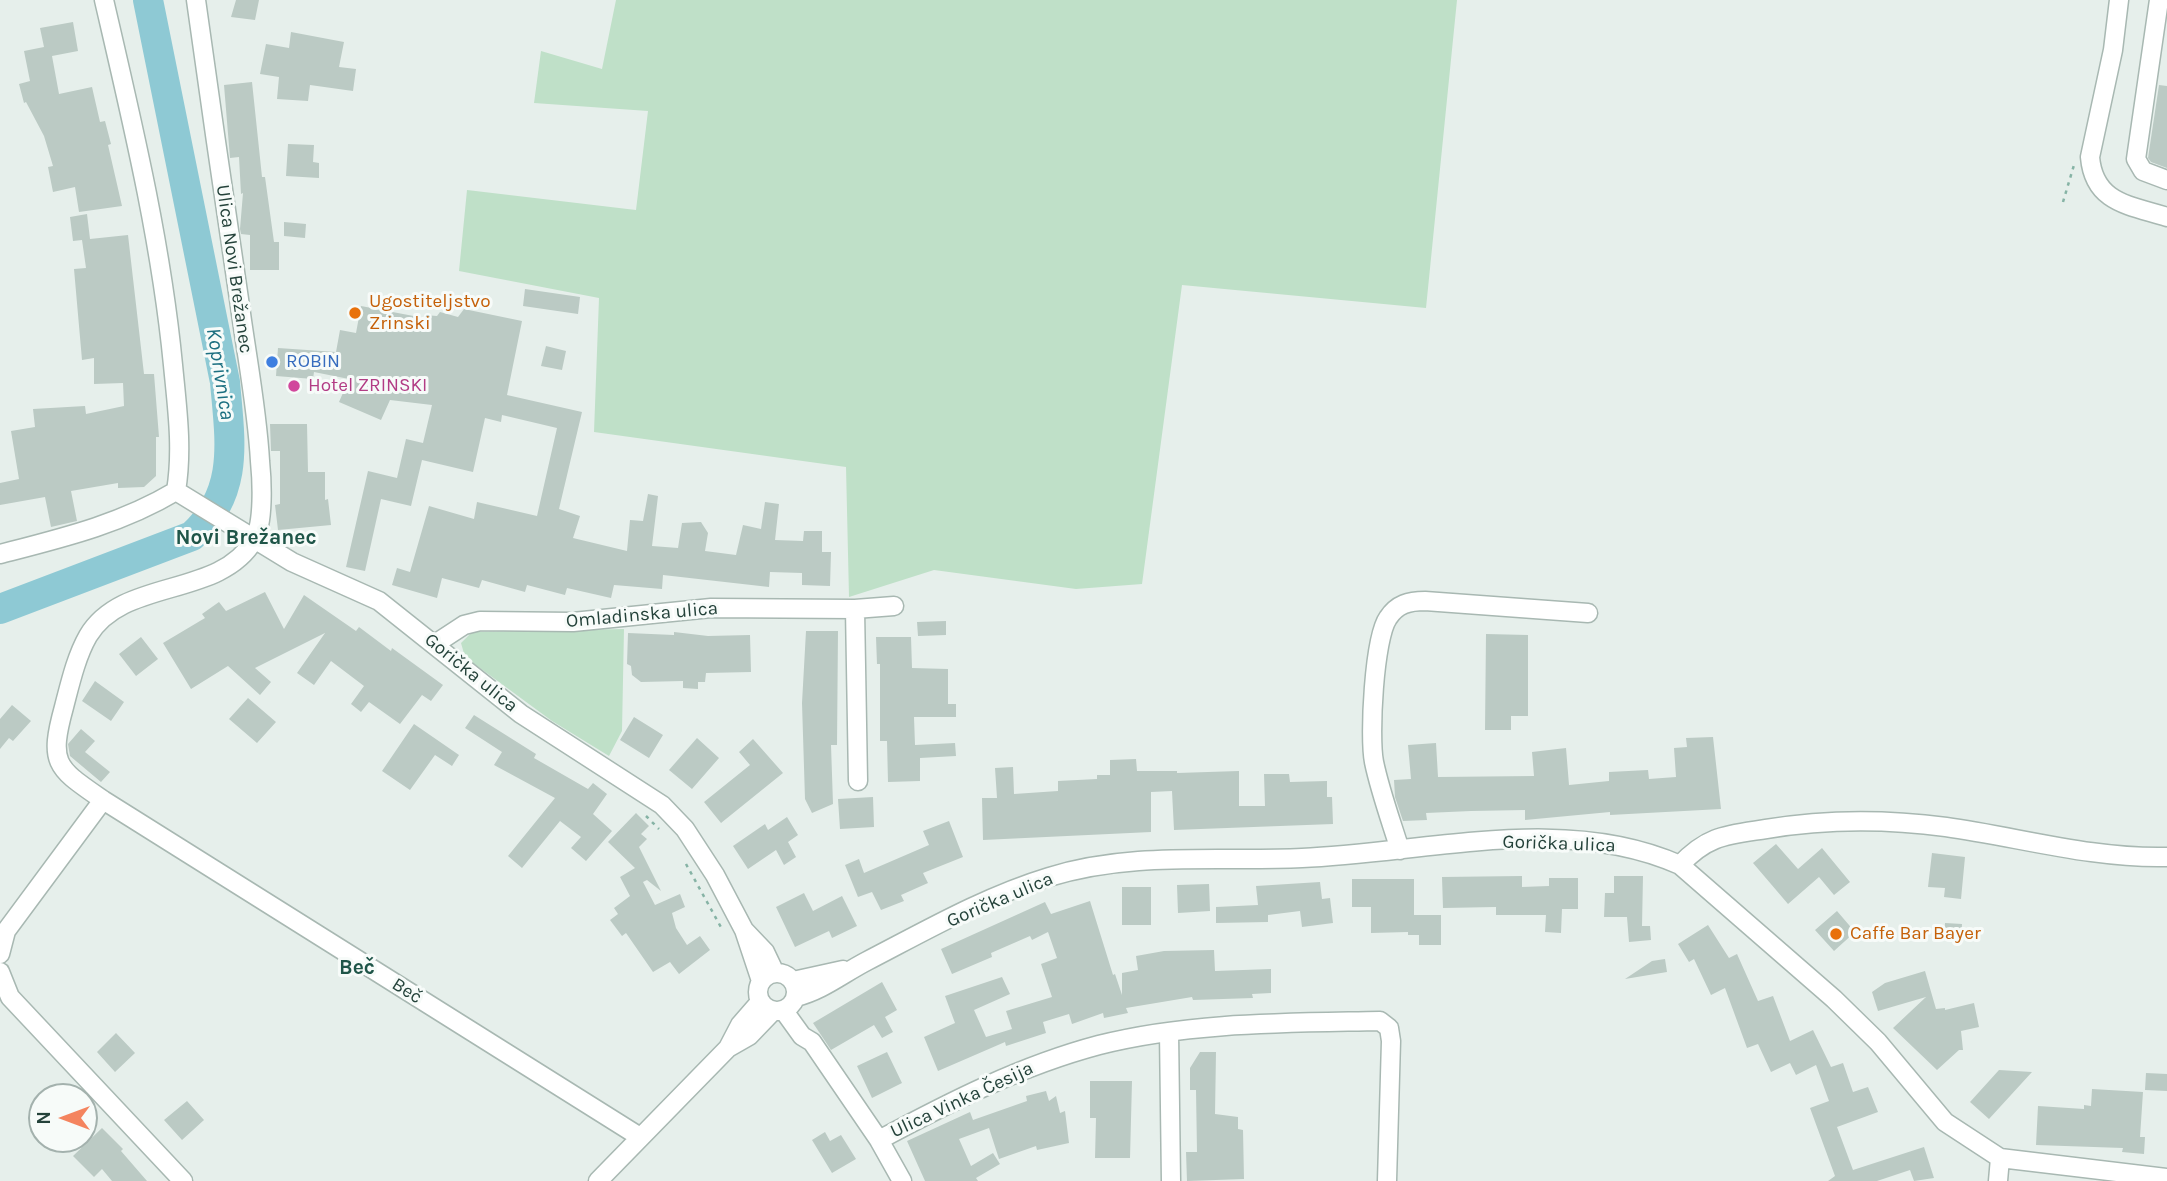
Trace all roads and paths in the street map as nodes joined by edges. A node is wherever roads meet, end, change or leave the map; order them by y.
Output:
1 (104, 0) edge
2 (196, 0) edge
3 (2119, 0) edge
4 (2159, 0) edge
5 (2167, 180) edge
6 (2167, 217) edge
7 (182, 494) junction
8 (254, 539) junction
9 (0, 554) edge
10 (894, 606) dead end
11 (855, 610) junction
12 (1588, 613) dead end
13 (435, 644) junction
14 (858, 780) dead end
15 (103, 800) junction
16 (1400, 850) junction
17 (2167, 856) edge
18 (1680, 864) junction
19 (0, 954) edge
20 (0, 972) edge
21 (768, 977) junction
22 (783, 1001) junction
23 (1169, 1032) junction
24 (640, 1137) junction
25 (879, 1140) junction
26 (2000, 1158) junction
27 (2167, 1178) edge
28 (183, 1181) edge
29 (598, 1181) edge
30 (902, 1181) edge
31 (1171, 1181) edge
32 (1387, 1181) edge
33 (1998, 1181) edge

1 - 7 street
2 - 8 street, Ulica Novi Brežanec
3 - 6 street
4 - 5 street
7 - 8 street, Gorička ulica
7 - 9 street
8 - 13 street, Gorička ulica
8 - 15 street
10 - 11 street, Omladinska ulica
11 - 13 street, Omladinska ulica
11 - 14 street
12 - 16 street
13 - 21 street, Gorička ulica
15 - 19 street
15 - 24 street, Beč
16 - 18 street, Gorička ulica
16 - 22 street, Gorička ulica
17 - 18 street
18 - 26 street, Gorička ulica
20 - 28 street
21 - 22 street
21 - 22 street
22 - 24 street
22 - 25 street
23 - 25 street, Ulica Vinka Česija
23 - 31 street
23 - 32 street, Ulica Vinka Česija
24 - 29 street
25 - 30 street
26 - 27 street, Gorička ulica
26 - 33 street

